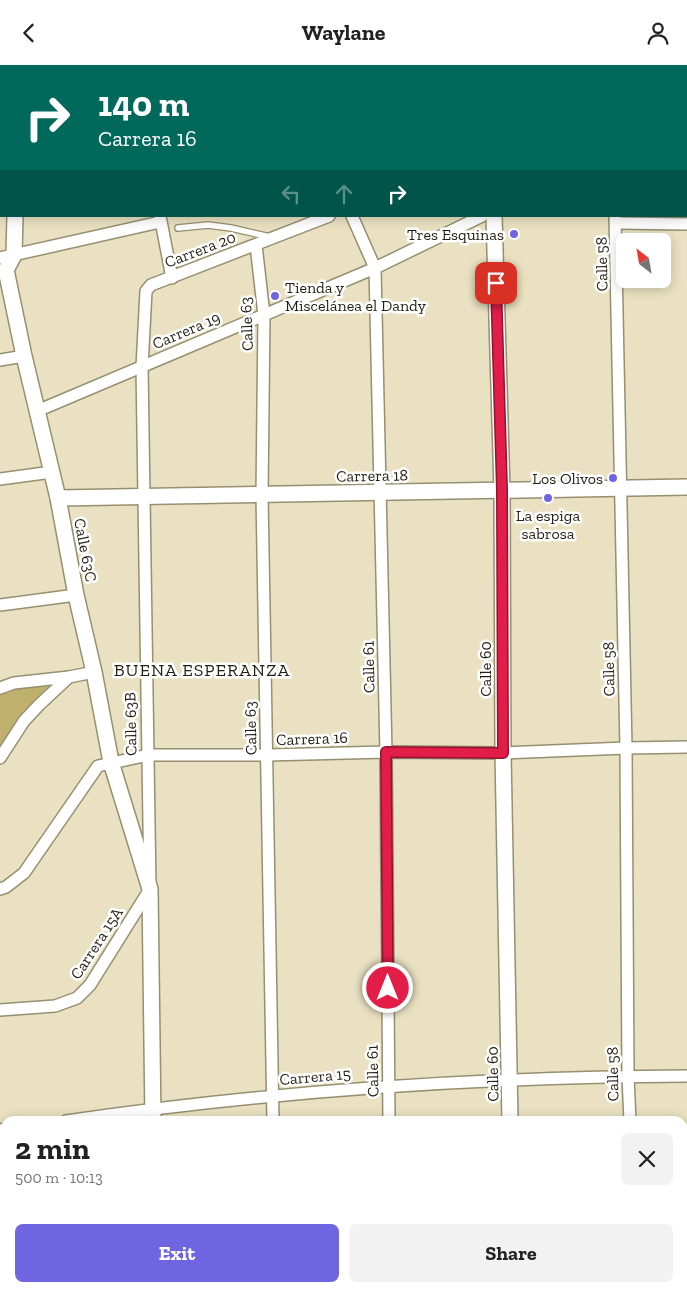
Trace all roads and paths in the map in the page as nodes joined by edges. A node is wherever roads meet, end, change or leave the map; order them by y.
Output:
1 (15, 217) edge
2 (326, 217) edge
3 (352, 217) edge
4 (480, 217) edge
5 (494, 217) edge
6 (160, 219) edge
7 (616, 220) edge
8 (687, 224) edge
9 (178, 228) dead end
10 (274, 238) junction
11 (256, 245) junction
12 (7, 257) edge
13 (376, 268) junction
14 (172, 277) junction
15 (145, 296) joint
16 (264, 315) junction
17 (24, 356) junction
18 (0, 360) edge
19 (142, 367) junction
20 (37, 411) junction
21 (52, 472) junction
22 (0, 479) edge
23 (687, 487) edge
24 (621, 488) junction
25 (502, 490) junction
26 (380, 493) junction
27 (262, 495) junction
28 (144, 497) junction
29 (58, 498) junction
30 (76, 595) junction
31 (0, 605) edge
32 (94, 672) junction
33 (69, 677) junction
34 (0, 688) edge
35 (687, 747) edge
36 (626, 748) junction
37 (386, 752) junction
38 (503, 753) junction
39 (148, 755) junction
40 (267, 755) junction
41 (0, 758) edge
42 (112, 762) junction
43 (0, 889) edge
44 (150, 889) junction
45 (0, 1010) edge
46 (628, 1076) junction
47 (687, 1076) edge
48 (509, 1081) junction
49 (388, 1086) junction
50 (272, 1095) junction
51 (152, 1115) edge
52 (138, 1116) edge
53 (273, 1116) edge
54 (389, 1116) edge
55 (510, 1116) edge
56 (630, 1116) edge

1 - 12 street, Calle 63C
2 - 10 street, Carrera 20
3 - 13 street, Calle 61
4 - 13 street, Carrera 19
5 - 25 street, Calle 60
6 - 12 street
6 - 14 street
7 - 8 street
7 - 24 street, Calle 58
9 - 10 lane
10 - 11 street, Carrera 20
11 - 14 street, Carrera 20
11 - 16 street, Calle 63
12 - 17 street, Calle 63C
13 - 16 street, Carrera 19
13 - 26 street, Calle 61
14 - 15 street, Carrera 20
15 - 19 street, Calle 63B
16 - 19 street, Carrera 19
16 - 27 street, Calle 63
17 - 18 street
17 - 20 street, Calle 63C
19 - 20 street, Carrera 19
19 - 28 street, Calle 63B
20 - 21 street, Calle 63C
21 - 22 street
21 - 29 street, Calle 63C
23 - 24 street, Carrera 18
24 - 25 street, Carrera 18
24 - 36 street, Calle 58
25 - 26 street, Carrera 18
25 - 38 street, Calle 60
26 - 27 street, Carrera 18
26 - 37 street, Calle 61
27 - 28 street, Carrera 18
27 - 40 street, Calle 63
28 - 29 street, Carrera 18
28 - 39 street, Calle 63B
29 - 30 street, Calle 63C
30 - 31 street
30 - 32 street, Calle 63C
32 - 33 street
32 - 42 street, Calle 63C
33 - 34 street
33 - 41 street
35 - 36 street, Carrera 16
36 - 38 street, Carrera 16
36 - 46 street, Calle 58
37 - 38 street, Carrera 16
37 - 40 street, Carrera 16
37 - 49 street, Calle 61
38 - 48 street, Calle 60
39 - 40 street, Carrera 16
39 - 42 street, Carrera 16
39 - 44 street, Calle 63B
40 - 50 street, Calle 63
42 - 43 street, Carrera 16
42 - 44 street, Calle 63C
44 - 45 street, Carrera 15A
44 - 51 street, Calle 63B
46 - 47 street, Carrera 15
46 - 48 street, Carrera 15
46 - 56 street, Calle 58
48 - 49 street, Carrera 15
48 - 55 street, Calle 60
49 - 50 street, Carrera 15
49 - 54 street, Calle 61
50 - 51 street, Carrera 15
50 - 53 street, Calle 63
51 - 52 street, Carrera 15

